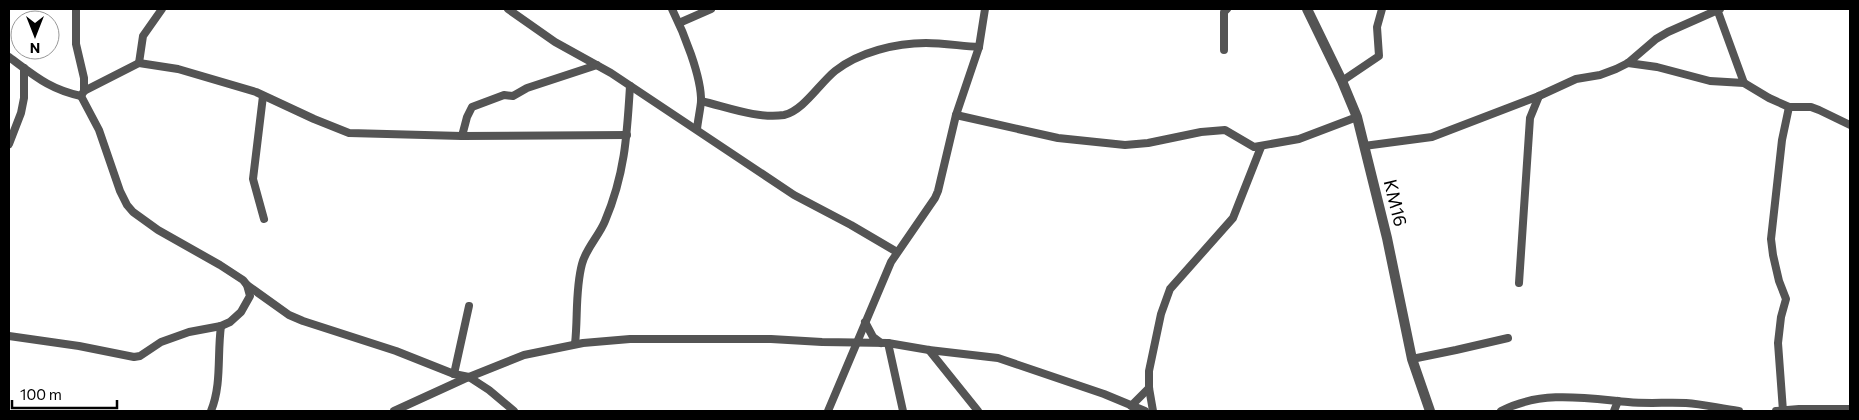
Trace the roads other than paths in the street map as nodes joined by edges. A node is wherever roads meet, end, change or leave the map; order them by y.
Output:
1 (76, 9) edge
2 (162, 9) edge
3 (508, 9) edge
4 (672, 9) edge
5 (711, 9) edge
6 (985, 9) edge
7 (1227, 9) edge
8 (1307, 9) edge
9 (1381, 9) edge
10 (1718, 9) edge
11 (679, 23) junction
12 (979, 47) junction
13 (1224, 50) dead end
14 (9, 57) edge
15 (139, 63) junction
16 (1628, 63) junction
17 (597, 65) junction
18 (24, 68) junction
19 (1342, 81) junction
20 (1744, 83) junction
21 (630, 86) junction
22 (83, 93) junction
23 (263, 96) junction
24 (1539, 96) junction
25 (701, 101) junction
26 (1789, 106) junction
27 (956, 115) junction
28 (1356, 117) junction
29 (1850, 125) edge
30 (697, 129) junction
31 (627, 135) junction
32 (462, 136) junction
33 (9, 143) edge
34 (1364, 146) junction
35 (1261, 147) junction
36 (264, 219) dead end
37 (897, 252) junction
38 (247, 284) junction
39 (1519, 284) dead end
40 (469, 306) dead end
41 (865, 322) junction
42 (221, 326) junction
43 (9, 336) edge
44 (1508, 338) dead end
45 (858, 342) junction
46 (884, 343) junction
47 (575, 344) junction
48 (929, 350) junction
49 (1412, 358) junction
50 (454, 374) junction
51 (469, 377) junction
52 (1149, 388) junction
53 (1618, 401) junction
54 (1131, 406) junction
55 (1850, 409) edge
56 (211, 411) edge
57 (394, 411) edge
58 (514, 411) edge
59 (828, 411) edge
60 (903, 411) edge
61 (978, 411) edge
62 (1145, 411) edge
63 (1153, 411) edge
64 (1430, 411) edge
65 (1501, 411) edge
66 (1614, 411) edge
67 (1739, 411) edge
68 (1776, 411) edge
69 (1783, 411) edge

1 - 22 street
2 - 15 street
3 - 17 street
4 - 11 street
5 - 11 street
6 - 12 street
7 - 13 street
8 - 19 street, KM16
9 - 19 street
10 - 16 street
10 - 20 street
11 - 25 street
12 - 25 street
12 - 27 street
14 - 18 street
15 - 22 street
15 - 23 street
16 - 20 street
16 - 24 street
17 - 21 street
17 - 32 street
18 - 22 street
18 - 33 street
19 - 28 street, KM16
20 - 26 street
21 - 30 street
21 - 31 street
22 - 38 street
23 - 32 street
23 - 36 street
24 - 34 street
24 - 39 street
25 - 30 street
26 - 29 street
26 - 69 street
27 - 35 street
27 - 37 street
28 - 34 street, KM16
28 - 35 street
30 - 37 street
31 - 32 street
31 - 47 street
34 - 49 street, KM16
35 - 52 street
37 - 41 street
38 - 42 street
38 - 50 street
40 - 50 street
41 - 45 street
41 - 46 street
42 - 43 street
42 - 56 street
44 - 49 street
45 - 46 street
45 - 47 street
45 - 59 street
46 - 48 street
46 - 60 street
47 - 51 street
48 - 54 street
48 - 61 street
49 - 64 street, KM16
50 - 51 street
51 - 57 street
51 - 58 street
52 - 54 street
52 - 63 street
53 - 65 street
53 - 66 street
53 - 67 street
54 - 62 street
55 - 69 street
68 - 69 street

